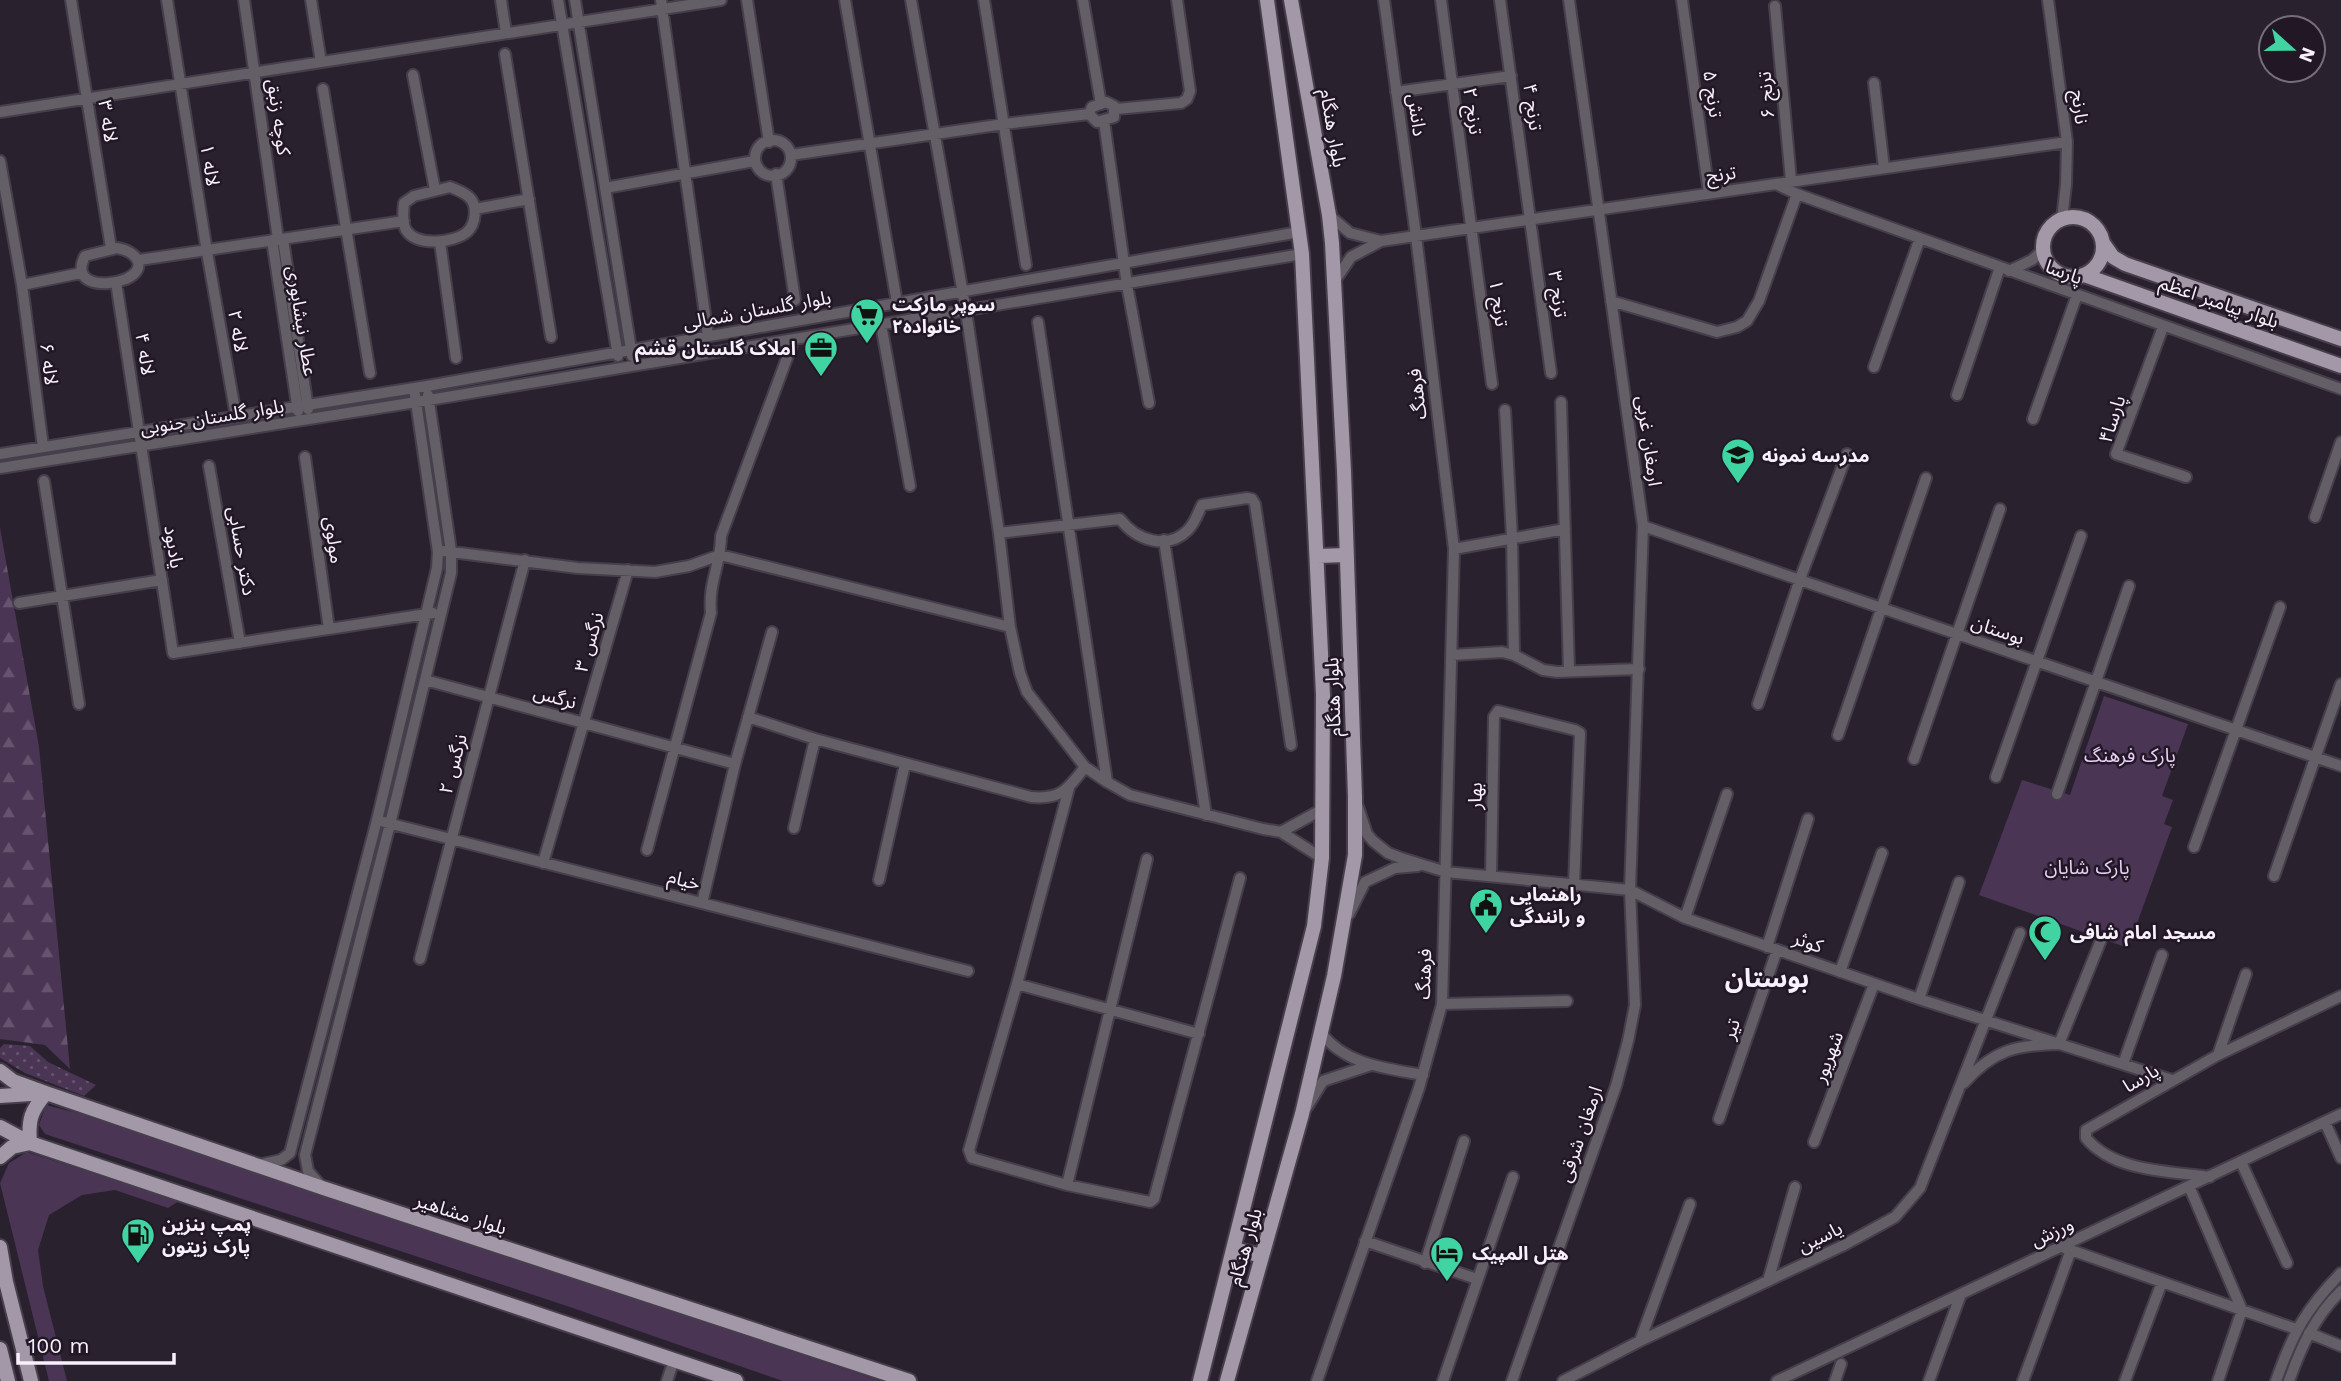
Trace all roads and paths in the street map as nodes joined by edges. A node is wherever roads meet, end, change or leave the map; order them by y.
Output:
1 (71, 0) edge
2 (167, 0) edge
3 (244, 0) edge
4 (311, 0) edge
5 (501, 0) edge
6 (558, 0) edge
7 (575, 0) edge
8 (721, 0) edge
9 (747, 0) edge
10 (845, 0) edge
11 (911, 0) edge
12 (984, 0) edge
13 (1083, 0) edge
14 (1177, 0) edge
15 (1267, 0) edge
16 (1291, 0) edge
17 (1384, 0) edge
18 (1441, 0) edge
19 (1500, 0) edge
20 (1569, 0) edge
21 (1682, 0) edge
22 (2048, 0) edge
23 (662, 5) edge
24 (1775, 6) dead end
25 (578, 22) junction
26 (562, 25) junction
27 (506, 33) junction
28 (505, 54) dead end
29 (321, 62) junction
30 (255, 72) junction
31 (413, 75) dead end
32 (1511, 76) junction
33 (1874, 83) dead end
34 (179, 84) junction
35 (1452, 84) junction
36 (323, 89) dead end
37 (1396, 92) junction
38 (87, 98) junction
39 (1101, 104) junction
40 (1116, 109) junction
41 (0, 112) edge
42 (1089, 114) junction
43 (1104, 121) junction
44 (1003, 124) junction
45 (934, 135) junction
46 (769, 142) junction
47 (2067, 142) junction
48 (870, 144) junction
49 (791, 155) junction
50 (0, 160) edge
51 (754, 161) junction
52 (1884, 168) junction
53 (685, 174) junction
54 (776, 174) junction
55 (1791, 181) junction
56 (1776, 184) junction
57 (605, 188) junction
58 (435, 190) junction
59 (1709, 193) junction
60 (1797, 194) junction
61 (528, 199) junction
62 (475, 209) junction
63 (1598, 209) junction
64 (1329, 215) junction
65 (1530, 219) junction
66 (2062, 220) junction
67 (404, 221) junction
68 (1471, 228) junction
69 (348, 229) junction
70 (1299, 232) junction
71 (1416, 236) junction
72 (1920, 238) junction
73 (1262, 239) junction
74 (277, 240) junction
75 (1381, 241) junction
76 (440, 242) junction
77 (2103, 243) junction
78 (111, 248) junction
79 (2043, 250) junction
80 (206, 252) junction
81 (1302, 254) junction
82 (1268, 259) junction
83 (139, 260) junction
84 (1124, 262) junction
85 (1026, 265) dead end
86 (2005, 269) junction
87 (81, 273) junction
88 (2084, 275) junction
89 (116, 282) junction
90 (1334, 282) junction
91 (22, 285) junction
92 (1127, 285) junction
93 (961, 292) junction
94 (2077, 295) junction
95 (795, 300) dead end
96 (1611, 301) junction
97 (897, 303) junction
98 (966, 311) junction
99 (1038, 323) dead end
100 (881, 324) junction
101 (770, 325) junction
102 (2163, 327) junction
103 (708, 336) junction
104 (551, 337) dead end
105 (794, 339) junction
106 (2341, 339) edge
107 (773, 342) junction
108 (631, 350) junction
109 (617, 352) junction
110 (456, 358) dead end
111 (634, 365) junction
112 (2341, 366) edge
113 (1874, 367) dead end
114 (620, 368) junction
115 (370, 373) dead end
116 (1551, 373) dead end
117 (1492, 384) dead end
118 (427, 386) junction
119 (413, 388) junction
120 (2341, 389) edge
121 (1957, 395) dead end
122 (429, 400) junction
123 (416, 402) junction
124 (1561, 402) dead end
125 (1149, 403) dead end
126 (303, 405) junction
127 (1505, 410) dead end
128 (236, 416) junction
129 (305, 419) junction
130 (2033, 419) dead end
131 (139, 432) junction
132 (2341, 442) edge
133 (141, 446) junction
134 (43, 447) junction
135 (0, 454) edge
136 (1847, 454) dead end
137 (305, 457) dead end
138 (209, 466) dead end
139 (0, 468) edge
140 (2186, 477) dead end
141 (1926, 478) dead end
142 (44, 481) dead end
143 (910, 486) dead end
144 (2000, 509) dead end
145 (2315, 517) dead end
146 (1068, 525) junction
147 (1643, 526) junction
148 (1565, 529) junction
149 (999, 533) junction
150 (2081, 536) dead end
151 (1512, 537) junction
152 (1164, 540) junction
153 (1454, 549) junction
154 (451, 551) junction
155 (438, 552) junction
156 (720, 555) junction
157 (1347, 555) junction
158 (1317, 556) junction
159 (525, 560) junction
160 (628, 570) junction
161 (1800, 579) junction
162 (162, 580) junction
163 (2129, 586) dead end
164 (62, 596) junction
165 (19, 603) dead end
166 (2280, 607) dead end
167 (1880, 608) junction
168 (442, 612) junction
169 (427, 614) junction
170 (1010, 627) junction
171 (329, 629) junction
172 (772, 632) dead end
173 (1956, 635) junction
174 (240, 643) junction
175 (1452, 655) junction
176 (1514, 655) junction
177 (2036, 662) junction
178 (1639, 669) junction
179 (1569, 670) junction
180 (425, 680) junction
181 (2094, 681) junction
182 (2341, 684) edge
183 (489, 697) junction
184 (79, 704) dead end
185 (1758, 704) dead end
186 (748, 717) junction
187 (583, 723) junction
188 (2236, 729) junction
189 (1838, 735) dead end
190 (815, 739) junction
191 (1291, 745) dead end
192 (675, 748) junction
193 (2315, 757) junction
194 (1914, 759) dead end
195 (736, 764) junction
196 (905, 764) junction
197 (2341, 766) edge
198 (1085, 767) junction
199 (1996, 777) dead end
200 (1107, 782) junction
201 (1069, 788) junction
202 (1727, 794) dead end
203 (2057, 794) dead end
204 (1355, 797) junction
205 (1323, 809) junction
206 (1206, 815) junction
207 (1808, 819) dead end
208 (377, 820) junction
209 (390, 824) junction
210 (794, 828) dead end
211 (1282, 832) junction
212 (451, 839) junction
213 (2194, 847) dead end
214 (648, 850) dead end
215 (1882, 853) dead end
216 (1322, 858) junction
217 (1147, 859) dead end
218 (543, 863) junction
219 (1428, 866) junction
220 (1446, 872) junction
221 (1491, 876) junction
222 (2274, 876) dead end
223 (1240, 878) dead end
224 (879, 880) dead end
225 (1959, 882) dead end
226 (1574, 885) junction
227 (1630, 890) junction
228 (702, 903) junction
229 (1685, 918) junction
230 (1343, 930) junction
231 (2020, 933) dead end
232 (2101, 940) dead end
233 (1772, 948) junction
234 (2162, 955) dead end
235 (420, 959) dead end
236 (968, 971) dead end
237 (1840, 972) junction
238 (2246, 974) dead end
239 (1017, 984) junction
240 (1874, 984) junction
241 (2341, 996) edge
242 (1919, 999) junction
243 (1567, 1001) dead end
244 (1442, 1004) junction
245 (1110, 1010) junction
246 (1985, 1020) junction
247 (1321, 1033) junction
248 (1199, 1034) junction
249 (2059, 1044) junction
250 (2218, 1055) junction
251 (2123, 1064) junction
252 (1371, 1065) junction
253 (0, 1071) edge
254 (1423, 1075) junction
255 (2172, 1080) junction
256 (1958, 1091) junction
257 (46, 1093) junction
258 (0, 1096) edge
259 (1302, 1114) junction
260 (2341, 1114) edge
261 (1719, 1119) dead end
262 (2325, 1122) junction
263 (0, 1128) edge
264 (1464, 1141) dead end
265 (1814, 1142) dead end
266 (30, 1143) junction
267 (0, 1157) edge
268 (2341, 1158) edge
269 (2241, 1162) junction
270 (256, 1165) junction
271 (1513, 1177) dead end
272 (2210, 1177) junction
273 (1067, 1185) junction
274 (2189, 1186) junction
275 (1795, 1187) dead end
276 (323, 1188) junction
277 (1690, 1204) dead end
278 (1364, 1241) junction
279 (0, 1247) edge
280 (1234, 1249) junction
281 (2066, 1249) junction
282 (1262, 1256) junction
283 (1424, 1263) junction
284 (2287, 1263) dead end
285 (2341, 1273) edge
286 (1477, 1279) junction
287 (1768, 1281) junction
288 (2162, 1282) junction
289 (2341, 1291) edge
290 (1961, 1294) junction
291 (2242, 1310) junction
292 (2296, 1329) junction
293 (2309, 1333) junction
294 (1640, 1341) junction
295 (2341, 1346) edge
296 (0, 1349) edge
297 (674, 1360) junction
298 (1841, 1364) dead end
299 (8, 1381) edge
300 (31, 1381) edge
301 (667, 1381) edge
302 (736, 1381) edge
303 (908, 1381) edge
304 (1199, 1381) edge
305 (1227, 1381) edge
306 (1317, 1381) edge
307 (1443, 1381) edge
308 (1512, 1381) edge
309 (1563, 1381) edge
310 (1777, 1381) edge
311 (1835, 1381) edge
312 (1929, 1381) edge
313 (2023, 1381) edge
314 (2125, 1381) edge
315 (2217, 1381) edge
316 (2276, 1381) edge
317 (2289, 1381) edge

1 - 38 street, لاله ۳
2 - 34 street, لاله ۱
3 - 30 street, کوچه زنبق
4 - 29 street
5 - 27 street
6 - 26 street
7 - 25 street
8 - 23 street
9 - 46 street
10 - 48 street
11 - 45 street
12 - 44 street
13 - 39 street
14 - 40 street
15 - 70 main road, بلوار هنگام
16 - 64 main road, بلوار هنگام
17 - 37 street, دانش
18 - 35 street, ترنج ۲
19 - 32 street, ترنج ۴
20 - 63 street, ارمغان غربی
21 - 59 street, ترنج ۵
22 - 47 street, نارنج
23 - 25 street
23 - 53 street
24 - 55 street, ترنج ۶
25 - 26 street
25 - 57 street
26 - 27 street
26 - 109 street
27 - 29 street
28 - 61 street
29 - 30 street
30 - 34 street
30 - 74 street, کوچه زنبق
31 - 58 street
32 - 35 street
32 - 65 street, ترنج ۴
33 - 52 street
34 - 38 street
34 - 80 street, لاله ۱
35 - 37 street
35 - 68 street, ترنج ۲
36 - 69 street
37 - 71 street, دانش
38 - 41 street
38 - 78 street, لاله ۳
39 - 40 street
39 - 42 street
40 - 43 street
42 - 43 street
42 - 44 street
43 - 84 street
44 - 45 street
44 - 85 street
45 - 48 street
45 - 93 street
46 - 49 street
46 - 51 street
47 - 52 street, ترنج
47 - 66 street, نارنج
48 - 49 street
48 - 97 street
49 - 54 street
50 - 91 street, لاله ۶
51 - 53 street
51 - 54 street
52 - 55 street, ترنج
53 - 57 street
53 - 103 street
54 - 95 street
55 - 56 street, ترنج
56 - 59 street, ترنج
56 - 60 street, پارسا
57 - 108 street
58 - 62 street
58 - 67 street
59 - 63 street, ترنج
60 - 72 street, پارسا
60 - 96 street
61 - 62 street
61 - 104 street
62 - 76 street
63 - 65 street, ترنج
63 - 96 street, ارمغان غربی
64 - 75 street
64 - 90 main road, بلوار هنگام
65 - 68 street, ترنج
65 - 116 street, ترنج ۳
66 - 77 main road
66 - 79 main road
67 - 69 street
67 - 76 street
68 - 71 street, ترنج
68 - 117 street, ترنج ۱
69 - 74 street
69 - 115 street
70 - 73 street, بلوار گلستان شمالی
70 - 81 main road, بلوار هنگام
71 - 75 street, ترنج
71 - 153 street, فرهنگ
72 - 86 street, پارسا
72 - 113 street
73 - 82 street
73 - 84 street, بلوار گلستان شمالی
74 - 80 street
74 - 126 street, کوچه زنبق
75 - 90 street
76 - 110 street
77 - 88 main road
77 - 106 main road, بلوار پیامبر اعظم
78 - 83 street
78 - 87 street
79 - 86 street
79 - 88 main road
80 - 83 street
80 - 128 street, لاله ۲
81 - 82 street, بلوار گلستان شمالی
81 - 158 main road, بلوار هنگام
82 - 92 street, بلوار گلستان شمالی
83 - 89 street
84 - 92 street
84 - 93 street, بلوار گلستان شمالی
86 - 94 street, پارسا
86 - 121 street
87 - 89 street
87 - 91 street
88 - 112 main road, بلوار پیامبر اعظم
89 - 131 street, لاله ۴
90 - 157 main road, بلوار هنگام
91 - 134 street, لاله ۶
92 - 98 street, بلوار گلستان شمالی
92 - 125 street
93 - 97 street, بلوار گلستان شمالی
93 - 98 street
94 - 102 street, پارسا
94 - 130 street
96 - 147 street, ارمغان غربی
97 - 101 street, بلوار گلستان شمالی
98 - 100 street, بلوار گلستان شمالی
98 - 149 street
99 - 146 street
100 - 105 street, بلوار گلستان شمالی
100 - 143 street
101 - 103 street, بلوار گلستان شمالی
101 - 107 street
102 - 120 street, پارسا
102 - 140 street, پارسا۴
103 - 108 street, بلوار گلستان شمالی
105 - 107 street, بلوار گلستان شمالی
105 - 156 street
107 - 111 street, بلوار گلستان شمالی
108 - 109 street, بلوار گلستان شمالی
108 - 111 street
109 - 114 street
109 - 118 street, بلوار گلستان شمالی
111 - 114 street, بلوار گلستان شمالی
114 - 122 street, بلوار گلستان شمالی
118 - 119 street, بلوار گلستان جنوبی
118 - 122 street
119 - 123 street
119 - 126 street, بلوار گلستان جنوبی
122 - 123 street, بلوار گلستان جنوبی
122 - 154 street
123 - 129 street, بلوار گلستان جنوبی
123 - 155 street
124 - 148 street
126 - 128 street, بلوار گلستان جنوبی
126 - 129 street, کوچه زنبق
127 - 151 street
128 - 131 street, بلوار گلستان جنوبی
129 - 133 street, بلوار گلستان جنوبی
131 - 133 street, لاله ۴
131 - 134 street, بلوار گلستان جنوبی
132 - 145 street
133 - 139 street, بلوار گلستان جنوبی
133 - 162 street, یادبود
134 - 135 street, بلوار گلستان جنوبی
136 - 161 street
137 - 171 street, مولوی
138 - 174 street, دکتر حسابی
141 - 167 street
142 - 164 street
144 - 173 street
146 - 149 street
146 - 152 street
146 - 200 street
147 - 161 street, بوستان
147 - 178 street, ارمغان غربی
148 - 151 street
148 - 179 street
149 - 170 street
150 - 177 street
151 - 153 street
151 - 176 street
152 - 191 street
152 - 206 street
153 - 175 street, فرهنگ
154 - 155 street
154 - 159 street
154 - 168 street
155 - 169 street
156 - 160 street
156 - 170 street
156 - 192 street
157 - 158 main road
157 - 204 main road, بلوار هنگام
158 - 205 main road, بلوار هنگام
159 - 160 street
159 - 183 street, نرگس ۲
160 - 187 street, نرگس ۳
161 - 167 street, بوستان
161 - 185 street
162 - 164 street
162 - 174 street, یادبود
163 - 181 street
164 - 165 street
164 - 184 street
166 - 188 street
167 - 173 street, بوستان
167 - 189 street
168 - 169 street
168 - 180 street
169 - 171 street
169 - 208 street
170 - 198 street
171 - 174 street
172 - 186 street
173 - 177 street, بوستان
173 - 194 street
175 - 176 street
175 - 220 street, فرهنگ
176 - 179 street
177 - 181 street, بوستان
177 - 199 street
178 - 179 street
178 - 227 street, ارمغان غربی
180 - 183 street, نرگس
180 - 209 street
181 - 188 street, بوستان
181 - 203 street
182 - 193 street
183 - 187 street, نرگس
183 - 212 street, نرگس ۲
186 - 190 street
186 - 195 street
187 - 192 street, نرگس
187 - 218 street, نرگس ۳
188 - 193 street, بوستان
188 - 213 street
190 - 196 street
190 - 210 street
192 - 195 street, نرگس
192 - 214 street
193 - 197 street, بوستان
193 - 222 street
195 - 228 street
196 - 201 street
196 - 224 street
198 - 200 street
198 - 201 street
200 - 206 street
201 - 239 street
202 - 229 street
204 - 219 street, کوثر
204 - 230 main road, بلوار هنگام
205 - 211 street
205 - 216 main road, بلوار هنگام
206 - 211 street
207 - 233 street, تیر
208 - 209 street, خیام
208 - 270 street
209 - 212 street, خیام
209 - 276 street
211 - 216 street
212 - 218 street, خیام
212 - 235 street, نرگس ۲
215 - 237 street
216 - 280 main road, بلوار هنگام
217 - 245 street
218 - 228 street, خیام
219 - 220 street, کوثر
219 - 230 street, کوثر
220 - 221 street, کوثر
220 - 244 street, فرهنگ
221 - 226 street, کوثر
221 - 226 street, بهار
223 - 248 street
225 - 242 street
226 - 227 street, کوثر
227 - 229 street, کوثر
227 - 308 street, ارمغان شرقی
228 - 236 street, خیام
229 - 233 street, کوثر
230 - 247 main road, بلوار هنگام
231 - 246 street, یاسین
232 - 249 street
233 - 237 street, کوثر
233 - 261 street, تیر
234 - 251 street
237 - 240 street, کوثر
238 - 250 street
239 - 245 street
239 - 273 street
240 - 242 street, کوثر
240 - 265 street, شهریور
241 - 250 street, پارسا
242 - 246 street, کوثر
243 - 244 street
244 - 254 street, فرهنگ
245 - 248 street
245 - 273 street
246 - 249 street, کوثر
246 - 256 street, یاسین
247 - 252 street
247 - 259 main road, بلوار هنگام
248 - 273 street
249 - 251 street, کوثر
249 - 256 street
250 - 255 street, پارسا
251 - 255 street, کوثر
252 - 254 street
252 - 259 street
253 - 257 main road
254 - 278 street, فرهنگ
255 - 272 street, پارسا
256 - 287 street, یاسین
257 - 258 main road, بلوار مشاهیر
257 - 266 main road
257 - 270 main road, بلوار مشاهیر
259 - 282 main road, بلوار هنگام
260 - 262 street, ورزش
262 - 268 street
262 - 269 street, ورزش
263 - 266 main road
264 - 283 street
266 - 267 main road
266 - 297 main road
269 - 272 street, ورزش
269 - 284 street
270 - 276 main road, بلوار مشاهیر
271 - 286 street
272 - 274 street, ورزش
274 - 281 street, ورزش
274 - 291 street
275 - 287 street
276 - 303 main road, بلوار مشاهیر
277 - 294 street
278 - 283 street
278 - 306 street, فرهنگ
279 - 300 main road
280 - 282 main road
280 - 304 main road, بلوار هنگام
281 - 288 street
281 - 290 street, ورزش
281 - 313 street
282 - 305 main road, بلوار هنگام
283 - 286 street
285 - 292 street
286 - 307 street
287 - 294 street, یاسین
288 - 291 street
288 - 314 street
289 - 293 street
290 - 310 street, ورزش
290 - 312 street
291 - 292 street
291 - 315 street
292 - 316 street
293 - 295 street
293 - 317 street
294 - 309 street, یاسین
296 - 299 main road
297 - 301 street
297 - 302 main road
298 - 311 street

